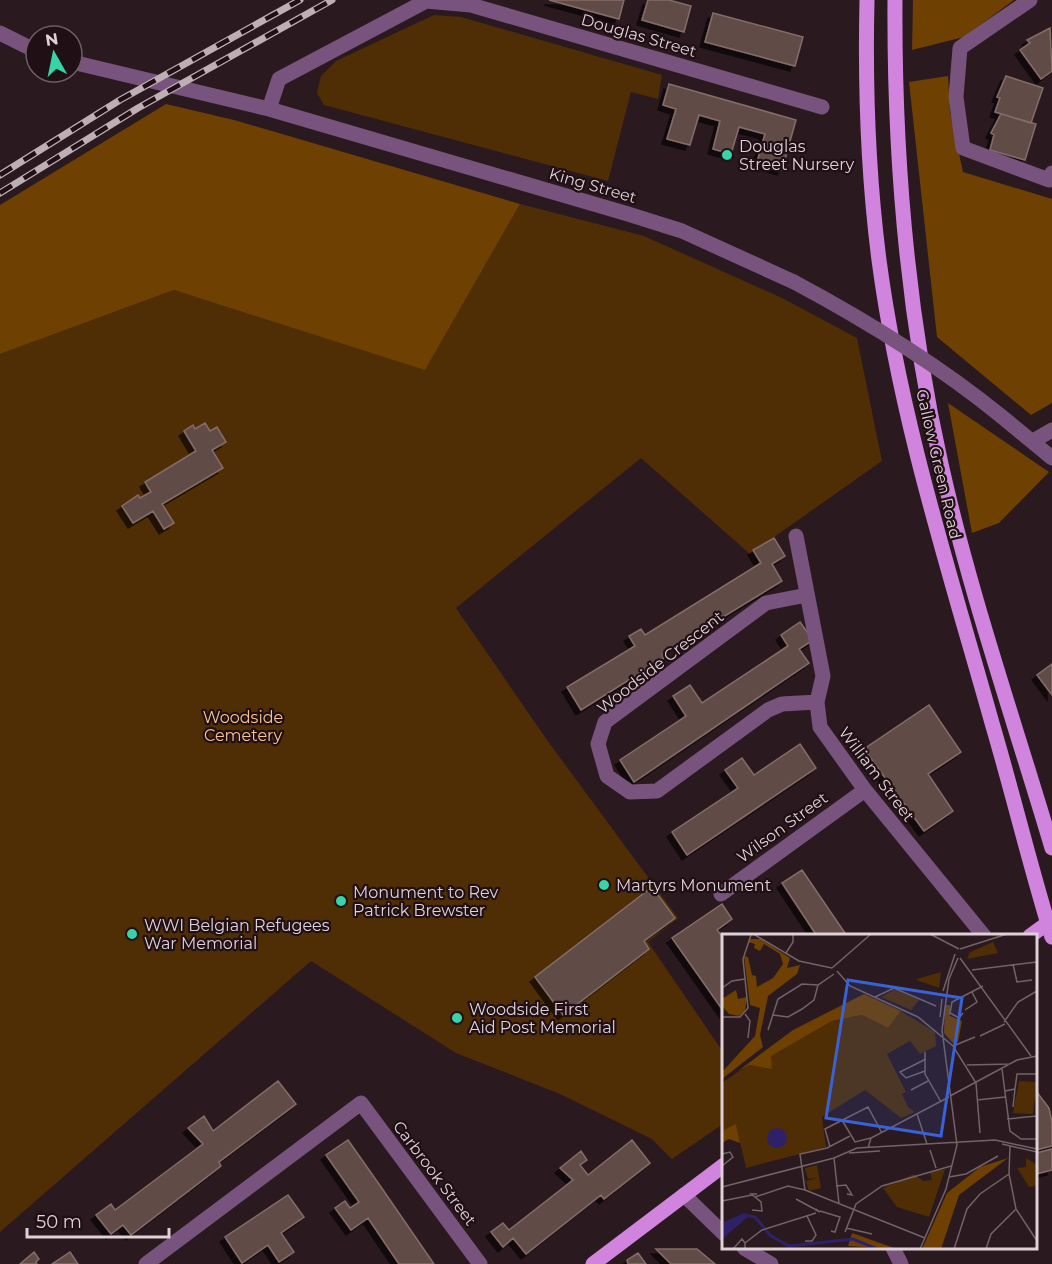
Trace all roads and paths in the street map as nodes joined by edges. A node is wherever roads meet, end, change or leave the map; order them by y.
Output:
1 (867, 0) edge
2 (895, 0) edge
3 (1030, 0) edge
4 (0, 33) edge
5 (24, 45) edge
6 (84, 65) edge
7 (822, 107) dead end
8 (269, 109) junction
9 (1052, 173) edge
10 (1052, 430) edge
11 (1033, 441) junction
12 (1052, 458) edge
13 (796, 536) dead end
14 (807, 595) junction
15 (817, 702) junction
16 (865, 790) junction
17 (1052, 848) edge
18 (721, 894) dead end
19 (1051, 926) edge
20 (982, 934) edge
21 (1034, 934) edge
22 (722, 1166) edge
23 (684, 1195) junction
24 (722, 1233) edge
25 (746, 1249) edge
26 (894, 1249) edge
27 (146, 1264) edge
28 (480, 1264) edge
29 (593, 1264) edge
30 (771, 1264) edge
31 (901, 1264) edge

1 - 19 main road, Gallow Green Road
2 - 17 main road, Gallow Green Road
3 - 9 street
4 - 5 street
6 - 8 street, King Street
7 - 8 street, Douglas Street
8 - 11 street, King Street, bridge
10 - 11 street
11 - 12 street, King Street
13 - 14 street, William Street
14 - 15 street, William Street
14 - 15 street, Woodside Crescent
15 - 16 street, William Street
16 - 18 street, Wilson Street
16 - 20 street, William Street
19 - 21 main road
22 - 23 main road
23 - 24 street
23 - 29 main road
25 - 30 street
26 - 31 street
27 - 28 street, Carbrook Street

